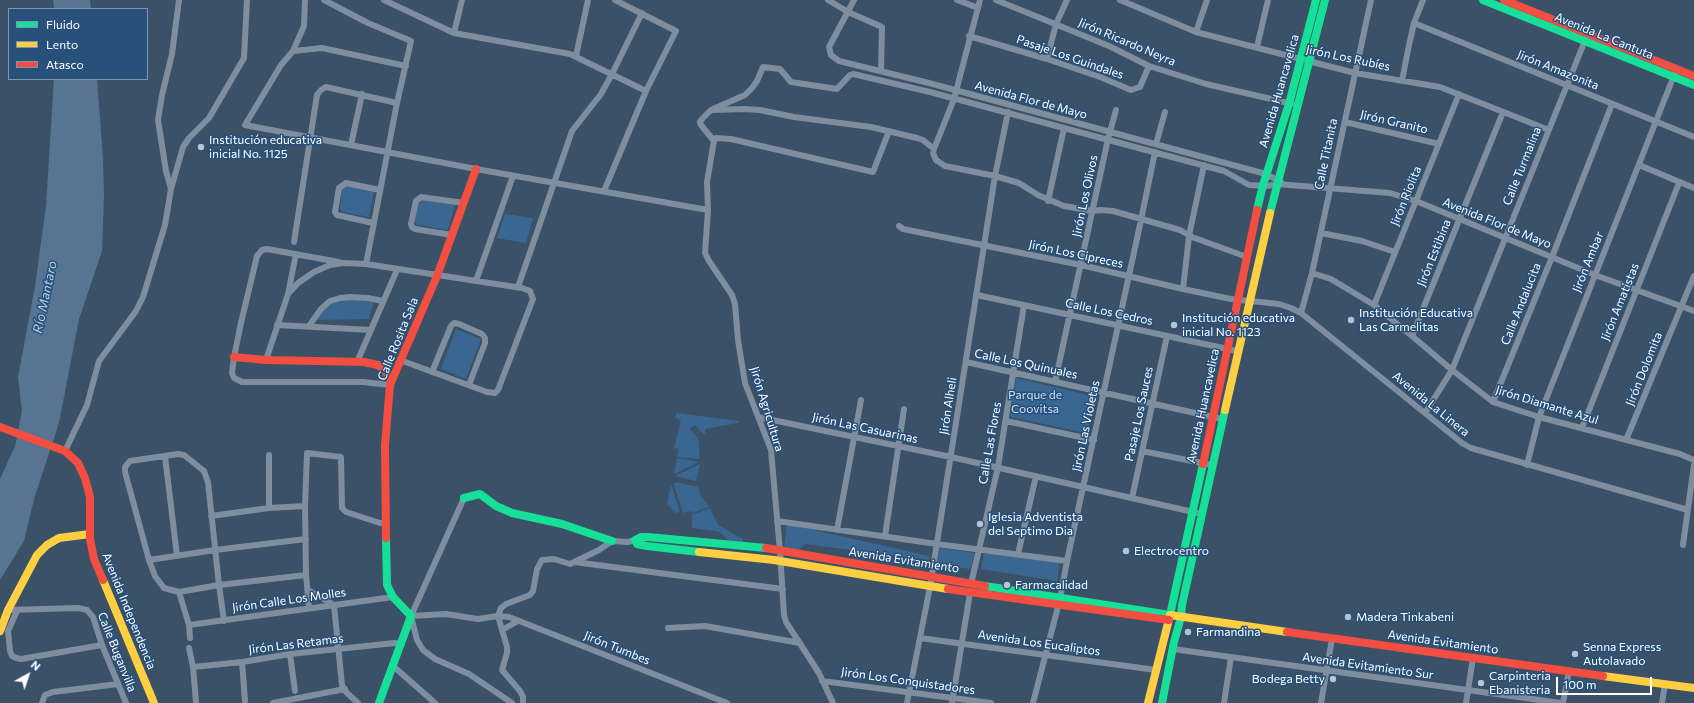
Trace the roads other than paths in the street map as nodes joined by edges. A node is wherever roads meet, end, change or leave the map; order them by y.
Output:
1 (179, 0) edge
2 (247, 0) edge
3 (305, 0) edge
4 (324, 0) edge
5 (384, 0) edge
6 (462, 0) edge
7 (588, 0) edge
8 (615, 0) edge
9 (828, 0) edge
10 (854, 0) edge
11 (957, 0) edge
12 (980, 0) edge
13 (996, 0) edge
14 (1067, 0) edge
15 (1120, 0) edge
16 (1207, 0) edge
17 (1268, 0) edge
18 (1316, 0) edge
19 (1325, 0) edge
20 (1371, 0) edge
21 (1423, 0) edge
22 (1483, 0) edge
23 (1504, 0) edge
24 (978, 8) junction
25 (848, 12) junction
26 (642, 13) junction
27 (1414, 23) junction
28 (1056, 24) junction
29 (1196, 32) junction
30 (454, 33) junction
31 (969, 36) junction
32 (1586, 38) junction
33 (1257, 47) junction
34 (293, 51) junction
35 (576, 56) junction
36 (1047, 59) junction
37 (1301, 60) junction
38 (1310, 62) junction
39 (406, 66) junction
40 (1149, 66) junction
41 (881, 71) junction
42 (1675, 73) junction
43 (612, 74) junction
44 (1355, 74) junction
45 (1694, 76) edge
46 (1402, 81) junction
47 (1567, 85) junction
48 (1694, 85) edge
49 (646, 91) junction
50 (956, 91) junction
51 (362, 94) junction
52 (1459, 94) junction
53 (954, 99) junction
54 (397, 103) junction
55 (1289, 104) junction
56 (1612, 104) junction
57 (1299, 105) junction
58 (711, 110) junction
59 (1116, 110) dead end
60 (1008, 112) junction
61 (1164, 112) dead end
62 (1503, 112) junction
63 (1344, 122) junction
64 (1656, 122) junction
65 (1064, 128) junction
66 (1549, 130) junction
67 (888, 131) junction
68 (1111, 132) junction
69 (1694, 137) edge
70 (311, 138) junction
71 (1108, 139) junction
72 (715, 140) junction
73 (1156, 144) junction
74 (1439, 144) junction
75 (351, 145) junction
76 (934, 149) junction
77 (388, 152) junction
78 (1155, 152) junction
79 (1204, 165) junction
80 (1639, 165) junction
81 (476, 169) junction
82 (1266, 174) junction
83 (513, 176) junction
84 (995, 176) junction
85 (553, 182) junction
86 (1280, 182) junction
87 (1679, 183) junction
88 (1263, 185) junction
89 (1694, 188) edge
90 (171, 189) junction
91 (1330, 189) junction
92 (380, 190) junction
93 (604, 191) junction
94 (1048, 200) junction
95 (1416, 201) junction
96 (464, 203) junction
97 (708, 210) junction
98 (1092, 211) junction
99 (1142, 220) junction
100 (1460, 220) junction
101 (373, 223) junction
102 (899, 226) dead end
103 (1321, 233) junction
104 (452, 235) junction
105 (1189, 236) junction
106 (1505, 238) junction
107 (294, 242) dead end
108 (984, 246) junction
109 (1394, 252) junction
110 (296, 254) junction
111 (1248, 257) junction
112 (1552, 257) junction
113 (343, 262) junction
114 (366, 264) junction
115 (1081, 265) junction
116 (397, 270) junction
117 (1312, 273) junction
118 (1595, 275) junction
119 (437, 276) junction
120 (1129, 276) junction
121 (1694, 276) edge
122 (476, 281) junction
123 (518, 287) junction
124 (1183, 289) junction
125 (1637, 291) junction
126 (288, 294) junction
127 (977, 295) junction
128 (1237, 299) junction
129 (1249, 300) junction
130 (383, 301) junction
131 (1024, 305) junction
132 (1374, 305) junction
133 (1681, 307) junction
134 (1694, 311) edge
135 (1301, 313) junction
136 (1070, 315) junction
137 (277, 325) junction
138 (1119, 325) junction
139 (309, 326) junction
140 (371, 330) junction
141 (1167, 336) junction
142 (1412, 336) junction
143 (1228, 349) junction
144 (1237, 351) junction
145 (234, 357) junction
146 (266, 360) junction
147 (400, 360) junction
148 (357, 362) junction
149 (966, 362) junction
150 (1452, 370) junction
151 (432, 372) junction
152 (1014, 373) junction
153 (1054, 382) junction
154 (391, 383) junction
155 (469, 385) junction
156 (1104, 392) junction
157 (861, 400) dead end
158 (1492, 402) junction
159 (1153, 403) junction
160 (904, 409) dead end
161 (1425, 413) junction
162 (1212, 416) junction
163 (758, 417) junction
164 (1539, 417) junction
165 (1222, 419) junction
166 (1006, 421) junction
167 (2, 428) edge
168 (1582, 428) junction
169 (854, 436) junction
170 (1094, 440) junction
171 (1626, 440) junction
172 (898, 446) junction
173 (62, 450) junction
174 (1142, 451) junction
175 (269, 455) dead end
176 (165, 456) junction
177 (951, 456) junction
178 (1694, 460) edge
179 (1203, 463) junction
180 (1212, 465) junction
181 (1527, 465) junction
182 (1694, 465) edge
183 (998, 467) junction
184 (1036, 476) junction
185 (1084, 487) junction
186 (464, 498) joint
187 (1132, 498) junction
188 (305, 506) junction
189 (269, 508) junction
190 (1688, 510) junction
191 (1192, 511) junction
192 (1202, 514) junction
193 (211, 516) junction
194 (777, 521) junction
195 (386, 523) junction
196 (837, 530) junction
197 (90, 534) junction
198 (885, 536) junction
199 (306, 539) junction
200 (634, 540) junction
201 (612, 541) junction
202 (937, 544) junction
203 (1683, 545) dead end
204 (979, 549) junction
205 (215, 550) junction
206 (780, 551) junction
207 (1018, 554) junction
208 (177, 556) junction
209 (148, 560) junction
210 (1067, 561) junction
211 (574, 562) junction
212 (780, 562) junction
213 (306, 576) junction
214 (931, 578) junction
215 (971, 584) junction
216 (219, 585) junction
217 (930, 587) junction
218 (783, 589) junction
219 (308, 590) junction
220 (178, 592) junction
221 (970, 593) junction
222 (393, 597) junction
223 (1060, 602) junction
224 (334, 605) junction
225 (309, 608) junction
226 (12, 611) junction
227 (411, 616) junction
228 (498, 616) junction
229 (1169, 617) junction
230 (1180, 619) junction
231 (224, 621) junction
232 (518, 621) junction
233 (189, 625) junction
234 (668, 628) dead end
235 (502, 630) junction
236 (0, 631) edge
237 (190, 638) dead end
238 (920, 638) junction
239 (1332, 639) junction
240 (800, 643) junction
241 (402, 644) junction
242 (961, 644) junction
243 (102, 645) junction
244 (189, 648) dead end
245 (339, 649) junction
246 (1173, 649) junction
247 (290, 654) junction
248 (1046, 655) junction
249 (1230, 657) junction
250 (1473, 658) junction
251 (242, 662) junction
252 (393, 666) junction
253 (193, 667) junction
254 (1156, 670) junction
255 (1327, 671) junction
256 (1569, 671) junction
257 (822, 681) junction
258 (118, 684) junction
259 (1665, 684) junction
260 (1694, 688) edge
261 (345, 689) junction
262 (295, 691) dead end
263 (1468, 691) junction
264 (909, 692) junction
265 (952, 700) edge
266 (154, 701) edge
267 (245, 701) dead end
268 (196, 702) dead end
269 (284, 702) edge
270 (42, 703) edge
271 (126, 703) edge
272 (273, 703) edge
273 (358, 703) edge
274 (379, 703) edge
275 (435, 703) edge
276 (512, 703) edge
277 (523, 703) edge
278 (727, 703) edge
279 (833, 703) edge
280 (906, 703) edge
281 (991, 703) edge
282 (1034, 703) edge
283 (1148, 703) edge
284 (1162, 703) edge
285 (1224, 703) edge
286 (1321, 703) edge
287 (1466, 703) edge
288 (1562, 703) edge
289 (1662, 703) edge

1 - 90 street
2 - 90 street
3 - 34 street
4 - 39 street
5 - 30 street
6 - 30 street
7 - 35 street
8 - 26 street
9 - 25 street
10 - 25 street, Avenida Flor de Mayo
11 - 24 street
12 - 24 street
13 - 28 street, Jirón Ricardo Neyra
14 - 28 street
15 - 29 street, Jirón Los Rubíes
16 - 29 street
17 - 33 street
18 - 37 main road, Avenida Huancavelica
19 - 38 main road, Avenida Huancavelica
20 - 44 street, Calle Titanita
21 - 27 street
22 - 32 main road, Avenida La Cantuta
23 - 32 main road, Avenida La Cantuta
24 - 31 street
25 - 41 street
25 - 41 street, Avenida Flor de Mayo
26 - 43 street
26 - 49 street
27 - 46 street
27 - 47 street, Jirón Amazonita
28 - 36 street
28 - 40 street, Jirón Ricardo Neyra
29 - 33 street, Jirón Los Rubíes
30 - 35 street
31 - 36 street, Pasaje Los Guindales
31 - 50 street
32 - 42 main road, Avenida La Cantuta
32 - 47 street, Calle Turmalina
33 - 37 street, Jirón Los Rubíes
34 - 39 street
34 - 70 street
35 - 43 street
36 - 40 street, Pasaje Los Guindales
37 - 38 street, Jirón Los Rubíes
37 - 55 main road, Avenida Huancavelica
38 - 44 street, Jirón Los Rubíes
38 - 57 main road, Avenida Huancavelica
39 - 54 street
40 - 55 street, Jirón Ricardo Neyra
41 - 50 street, Avenida Flor de Mayo
42 - 45 main road, Avenida La Cantuta
42 - 48 main road, Avenida La Cantuta
42 - 64 street, Jirón Ambar
43 - 49 street
43 - 85 street
44 - 46 street, Jirón Los Rubíes
44 - 63 street, Calle Titanita
46 - 52 street, Jirón Los Rubíes
47 - 56 street, Jirón Amazonita
47 - 66 street, Calle Turmalina
49 - 93 street
50 - 53 street
50 - 68 street, Avenida Flor de Mayo
51 - 54 street
51 - 70 street
51 - 75 street
52 - 62 street, Jirón Los Rubíes
52 - 74 street, Jirón Riolita
53 - 58 street, Avenida Flor de Mayo
53 - 60 street, Avenida Flor de Mayo
53 - 76 street
54 - 77 street
55 - 57 street, Jirón Ricardo Neyra
55 - 82 main road, Avenida Huancavelica
56 - 64 street, Jirón Amazonita
56 - 112 street, Calle Andalucita
57 - 86 main road, Avenida Huancavelica
58 - 67 street
58 - 72 street
59 - 68 street, Jirón Los Olivos
60 - 65 street, Avenida Flor de Mayo
60 - 84 street, Jirón Alheli
61 - 73 street
62 - 66 street, Jirón Los Rubíes
62 - 100 street, Jirón Estibina
63 - 74 street, Jirón Granito
63 - 91 street, Calle Titanita
64 - 69 street, Jirón Amazonita
64 - 80 street, Jirón Ambar
65 - 71 street, Avenida Flor de Mayo
65 - 94 street
66 - 106 street, Calle Turmalina
67 - 72 street
67 - 76 street
68 - 71 street, Jirón Los Olivos
68 - 73 street, Avenida Flor de Mayo
70 - 75 street
70 - 107 street
71 - 78 street, Avenida Flor de Mayo
71 - 98 street, Jirón Los Olivos
72 - 97 street, Jirón Agricultura
73 - 82 street, Avenida Flor de Mayo
74 - 95 street, Jirón Riolita
75 - 77 street
76 - 84 street
77 - 81 street
77 - 92 street
78 - 79 street, Avenida Flor de Mayo
78 - 99 street, Jirón Las Violetas
79 - 88 street, Avenida Flor de Mayo
79 - 105 street
80 - 87 street
80 - 118 street, Jirón Ambar
81 - 83 street
81 - 96 main road, Calle Rosita Sala
82 - 86 street, Avenida Flor de Mayo
82 - 88 main road, Avenida Huancavelica
83 - 85 street
83 - 122 street
84 - 94 street
84 - 108 street, Jirón Alheli
85 - 93 street
85 - 123 street
86 - 88 street, Avenida Flor de Mayo
86 - 91 street, Avenida Flor de Mayo
86 - 129 main road, Avenida Huancavelica
87 - 89 street
87 - 125 street, Jirón Amatistas
88 - 111 main road, Avenida Huancavelica
90 - 173 street
91 - 95 street, Avenida Flor de Mayo
91 - 103 street, Calle Titanita
92 - 101 street
92 - 101 street
93 - 97 street
94 - 98 street
95 - 100 street, Avenida Flor de Mayo
95 - 109 street, Jirón Riolita
96 - 104 main road, Calle Rosita Sala
96 - 104 street
97 - 163 street, Jirón Agricultura
98 - 99 street
98 - 115 street, Jirón Los Olivos
99 - 105 street
99 - 120 street, Jirón Las Violetas
100 - 106 street, Avenida Flor de Mayo
100 - 142 street, Jirón Estibina
101 - 114 street
102 - 108 street, Jirón Los Cipreces
103 - 109 street
103 - 117 street, Calle Titanita
104 - 119 main road, Calle Rosita Sala
105 - 111 street
105 - 124 street
106 - 112 street, Avenida Flor de Mayo
106 - 150 street, Calle Turmalina
108 - 115 street, Jirón Los Cipreces
108 - 127 street, Jirón Alheli
109 - 132 street, Jirón Riolita
110 - 113 street
110 - 126 street
110 - 145 street
111 - 128 main road, Avenida Huancavelica
112 - 118 street, Avenida Flor de Mayo
112 - 158 street, Calle Andalucita
113 - 114 street
113 - 126 street
114 - 116 street
115 - 120 street, Jirón Los Cipreces
115 - 136 street, Jirón Los Olivos
116 - 119 street
116 - 130 street
117 - 132 street, Jirón Diamante Azul
117 - 135 street, Calle Titanita
118 - 125 street, Avenida Flor de Mayo
118 - 164 street, Jirón Ambar
119 - 122 street
119 - 147 main road, Calle Rosita Sala
120 - 124 street, Jirón Los Cipreces
120 - 138 street, Jirón Las Violetas
121 - 133 street, Jirón Dolomita
122 - 123 street
123 - 155 street
124 - 128 street, Jirón Los Cipreces
125 - 133 street, Avenida Flor de Mayo
125 - 168 street, Jirón Amatistas
126 - 137 street
127 - 131 street, Calle Los Cedros
127 - 149 street, Jirón Alheli
128 - 129 street, Jirón Los Cipreces
128 - 143 main road, Avenida Huancavelica
129 - 135 street, Avenida La Linera
129 - 144 main road, Avenida Huancavelica
130 - 139 street
130 - 140 street
131 - 136 street, Calle Los Cedros
131 - 152 street, Calle Las Flores
132 - 142 street, Jirón Diamante Azul
133 - 134 street, Avenida Flor de Mayo
133 - 171 street, Jirón Dolomita
135 - 161 street, Avenida La Linera
136 - 138 street, Calle Los Cedros
136 - 153 street, Jirón Los Olivos
137 - 139 street
137 - 146 street
138 - 141 street, Calle Los Cedros
138 - 156 street, Jirón Las Violetas
139 - 140 street
140 - 148 street
141 - 143 street, Calle Los Cedros
141 - 159 street, Pasaje Los Sauces
142 - 150 street, Jirón Diamante Azul
143 - 144 street, Calle Los Cedros
143 - 162 main road, Avenida Huancavelica
144 - 165 main road, Avenida Huancavelica
145 - 146 main road
145 - 154 street
146 - 148 main road
147 - 151 street
147 - 154 main road, Calle Rosita Sala
148 - 154 main road
149 - 152 street, Calle Los Quinuales
149 - 177 street, Jirón Alheli
150 - 158 street, Jirón Diamante Azul
150 - 161 street, Calle Turmalina
151 - 155 street
151 - 155 street
152 - 153 street, Calle Los Quinuales
152 - 166 street, Calle Las Flores
153 - 156 street, Calle Los Quinuales
154 - 195 main road, Calle Rosita Sala
156 - 159 street, Calle Los Quinuales
156 - 170 street, Jirón Las Violetas
157 - 169 street
158 - 164 street, Jirón Diamante Azul
159 - 162 street, Calle Los Quinuales
159 - 174 street, Pasaje Los Sauces
160 - 172 street
161 - 181 street, Avenida La Linera
162 - 165 street, Calle Los Quinuales
162 - 179 main road, Avenida Huancavelica
163 - 169 street, Jirón Las Casuarinas
163 - 194 street, Jirón Agricultura
164 - 168 street, Jirón Diamante Azul
164 - 181 street, Jirón Ambar
165 - 180 main road, Avenida Huancavelica
166 - 170 street
166 - 183 street, Calle Las Flores
167 - 173 main road
168 - 171 street, Jirón Diamante Azul
169 - 172 street, Jirón Las Casuarinas
169 - 196 street
170 - 185 street, Jirón Las Violetas
171 - 178 street, Jirón Diamante Azul
172 - 177 street, Jirón Las Casuarinas
172 - 198 street
173 - 197 main road, Avenida Independencia
174 - 179 street
174 - 187 street, Pasaje Los Sauces
175 - 189 street
176 - 193 street
176 - 208 street
176 - 209 street
177 - 183 street, Jirón Las Casuarinas
177 - 202 street, Jirón Alheli
179 - 180 street
179 - 191 main road, Avenida Huancavelica
180 - 192 main road, Avenida Huancavelica
181 - 190 street, Avenida La Linera
182 - 190 street
183 - 184 street, Jirón Las Casuarinas
183 - 204 street, Calle Las Flores
184 - 185 street, Jirón Las Casuarinas
184 - 207 street
185 - 187 street, Jirón Las Casuarinas
185 - 210 street, Jirón Las Violetas
186 - 201 main road
186 - 227 street
187 - 191 street, Jirón Las Casuarinas
188 - 189 street
188 - 195 street
188 - 199 street
189 - 193 street
190 - 203 street
191 - 192 street, Jirón Las Casuarinas
191 - 229 main road, Avenida Huancavelica
192 - 230 main road, Avenida Huancavelica
193 - 205 street
194 - 196 street
194 - 206 street, Jirón Agricultura
195 - 222 main road, Calle Rosita Sala
196 - 198 street
197 - 226 main road
197 - 266 main road, Avenida Independencia
198 - 202 street
199 - 205 street
199 - 213 street
200 - 201 street, Avenida Evitamiento
200 - 206 main road, Avenida Evitamiento
200 - 212 main road, Avenida Evitamiento
201 - 211 street
202 - 204 street
202 - 214 street, Jirón Alheli
204 - 207 street
204 - 215 street, Calle Las Flores
205 - 208 street
205 - 216 street
206 - 212 street, Jirón Agricultura
206 - 214 main road, Avenida Evitamiento
207 - 210 street
208 - 209 street
209 - 220 street
210 - 223 street, Jirón Las Violetas
211 - 218 street
211 - 228 street
212 - 217 main road, Avenida Evitamiento
212 - 218 street, Jirón Agricultura
213 - 216 street
213 - 219 street
214 - 215 main road, Avenida Evitamiento
214 - 217 street, Jirón Alheli
215 - 223 main road, Avenida Evitamiento
216 - 220 street
216 - 231 street
217 - 221 main road, Avenida Evitamiento
217 - 238 street, Jirón Alheli
218 - 240 street, Jirón Agricultura
219 - 224 street
219 - 225 street
220 - 233 street
221 - 223 main road, Avenida Evitamiento
221 - 242 street
222 - 224 street, Jirón Calle Los Molles
222 - 227 main road
223 - 229 main road, Avenida Evitamiento
223 - 248 street, Jirón Las Violetas
224 - 225 street, Jirón Calle Los Molles
224 - 245 street
225 - 231 street, Jirón Calle Los Molles
226 - 236 main road
226 - 243 street, Calle Buganvilla
226 - 243 street
227 - 228 street
227 - 241 main road
227 - 276 street
228 - 232 street, Jirón Tumbes
228 - 235 street
229 - 230 main road, Avenida Evitamiento
229 - 254 main road, Avenida Huancavelica
230 - 239 main road, Avenida Evitamiento
230 - 246 main road, Avenida Huancavelica
231 - 233 street, Jirón Calle Los Molles
232 - 235 street
232 - 278 street, Jirón Tumbes
233 - 237 street
234 - 240 street
235 - 277 street
238 - 242 street, Avenida Los Eucaliptos
238 - 264 street, Jirón Alheli
239 - 250 main road, Avenida Evitamiento
239 - 255 street
240 - 257 street, Jirón Agricultura
241 - 245 street, Jirón Las Retamas
241 - 252 main road
242 - 248 street, Avenida Los Eucaliptos
242 - 265 street
243 - 258 street, Calle Buganvilla
244 - 253 street
245 - 247 street, Jirón Las Retamas
245 - 261 street
246 - 249 street, Avenida Evitamiento Sur
246 - 284 main road, Avenida Huancavelica
247 - 251 street, Jirón Las Retamas
247 - 262 street
248 - 254 street, Avenida Los Eucaliptos
248 - 282 street, Jirón Las Violetas
249 - 255 street, Avenida Evitamiento Sur
249 - 285 street
250 - 256 main road, Avenida Evitamiento
250 - 263 street
251 - 253 street, Jirón Las Retamas
251 - 267 street
252 - 274 main road
252 - 275 street
253 - 268 street
254 - 283 main road, Avenida Huancavelica
255 - 263 street, Avenida Evitamiento Sur
255 - 286 street
256 - 259 main road, Avenida Evitamiento
256 - 288 street
257 - 264 street, Jirón Los Conquistadores
257 - 279 street, Jirón Agricultura
258 - 270 street
258 - 271 street, Calle Buganvilla
259 - 260 main road, Avenida Evitamiento
259 - 289 street
261 - 269 street
261 - 273 street
263 - 287 street
263 - 288 street, Avenida Evitamiento Sur
264 - 265 street, Jirón Los Conquistadores
264 - 280 street, Jirón Alheli
265 - 281 street, Jirón Los Conquistadores
269 - 272 street

